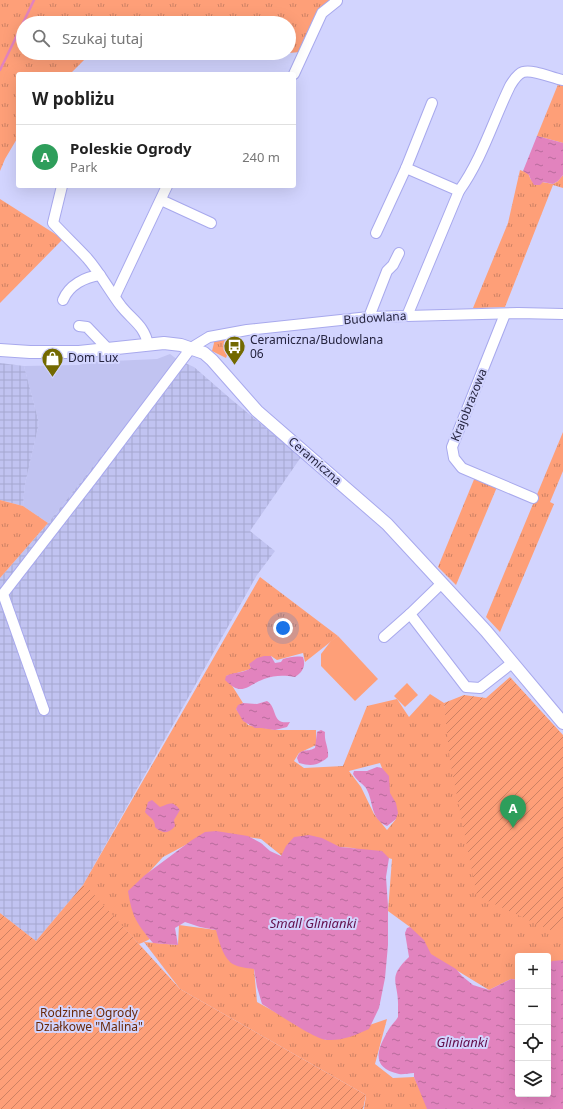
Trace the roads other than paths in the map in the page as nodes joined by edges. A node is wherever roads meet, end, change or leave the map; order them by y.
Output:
1 (337, 1) edge
2 (295, 72) edge
3 (563, 80) edge
4 (432, 103) dead end
5 (406, 168) junction
6 (62, 188) edge
7 (167, 188) edge
8 (459, 191) junction
9 (161, 200) junction
10 (211, 223) dead end
11 (376, 233) dead end
12 (399, 253) dead end
13 (100, 275) junction
14 (116, 296) junction
15 (63, 300) dead end
16 (505, 314) junction
17 (563, 314) edge
18 (407, 316) junction
19 (369, 317) junction
20 (79, 326) dead end
21 (148, 345) junction
22 (191, 348) junction
23 (108, 349) junction
24 (0, 350) edge
25 (533, 498) dead end
26 (442, 583) junction
27 (410, 614) junction
28 (384, 637) dead end
29 (512, 663) junction
30 (44, 710) dead end
31 (563, 723) edge

1 - 2 street
3 - 8 street
4 - 5 street
5 - 8 street
5 - 11 street
6 - 13 street
7 - 9 street
8 - 18 street
9 - 10 street
9 - 14 street
12 - 19 street
13 - 14 street
13 - 15 street
14 - 21 street
16 - 17 street, Budowlana
16 - 18 street, Budowlana
16 - 25 street, Krajobrazowa
18 - 19 street, Budowlana
19 - 22 street, Budowlana
20 - 23 street
21 - 22 street, Ceramiczna
21 - 23 street, Ceramiczna
22 - 26 street, Ceramiczna
22 - 30 street
23 - 24 street, Ceramiczna
26 - 27 street
26 - 29 street, Ceramiczna
27 - 28 street
27 - 29 street
29 - 31 street, Ceramiczna

